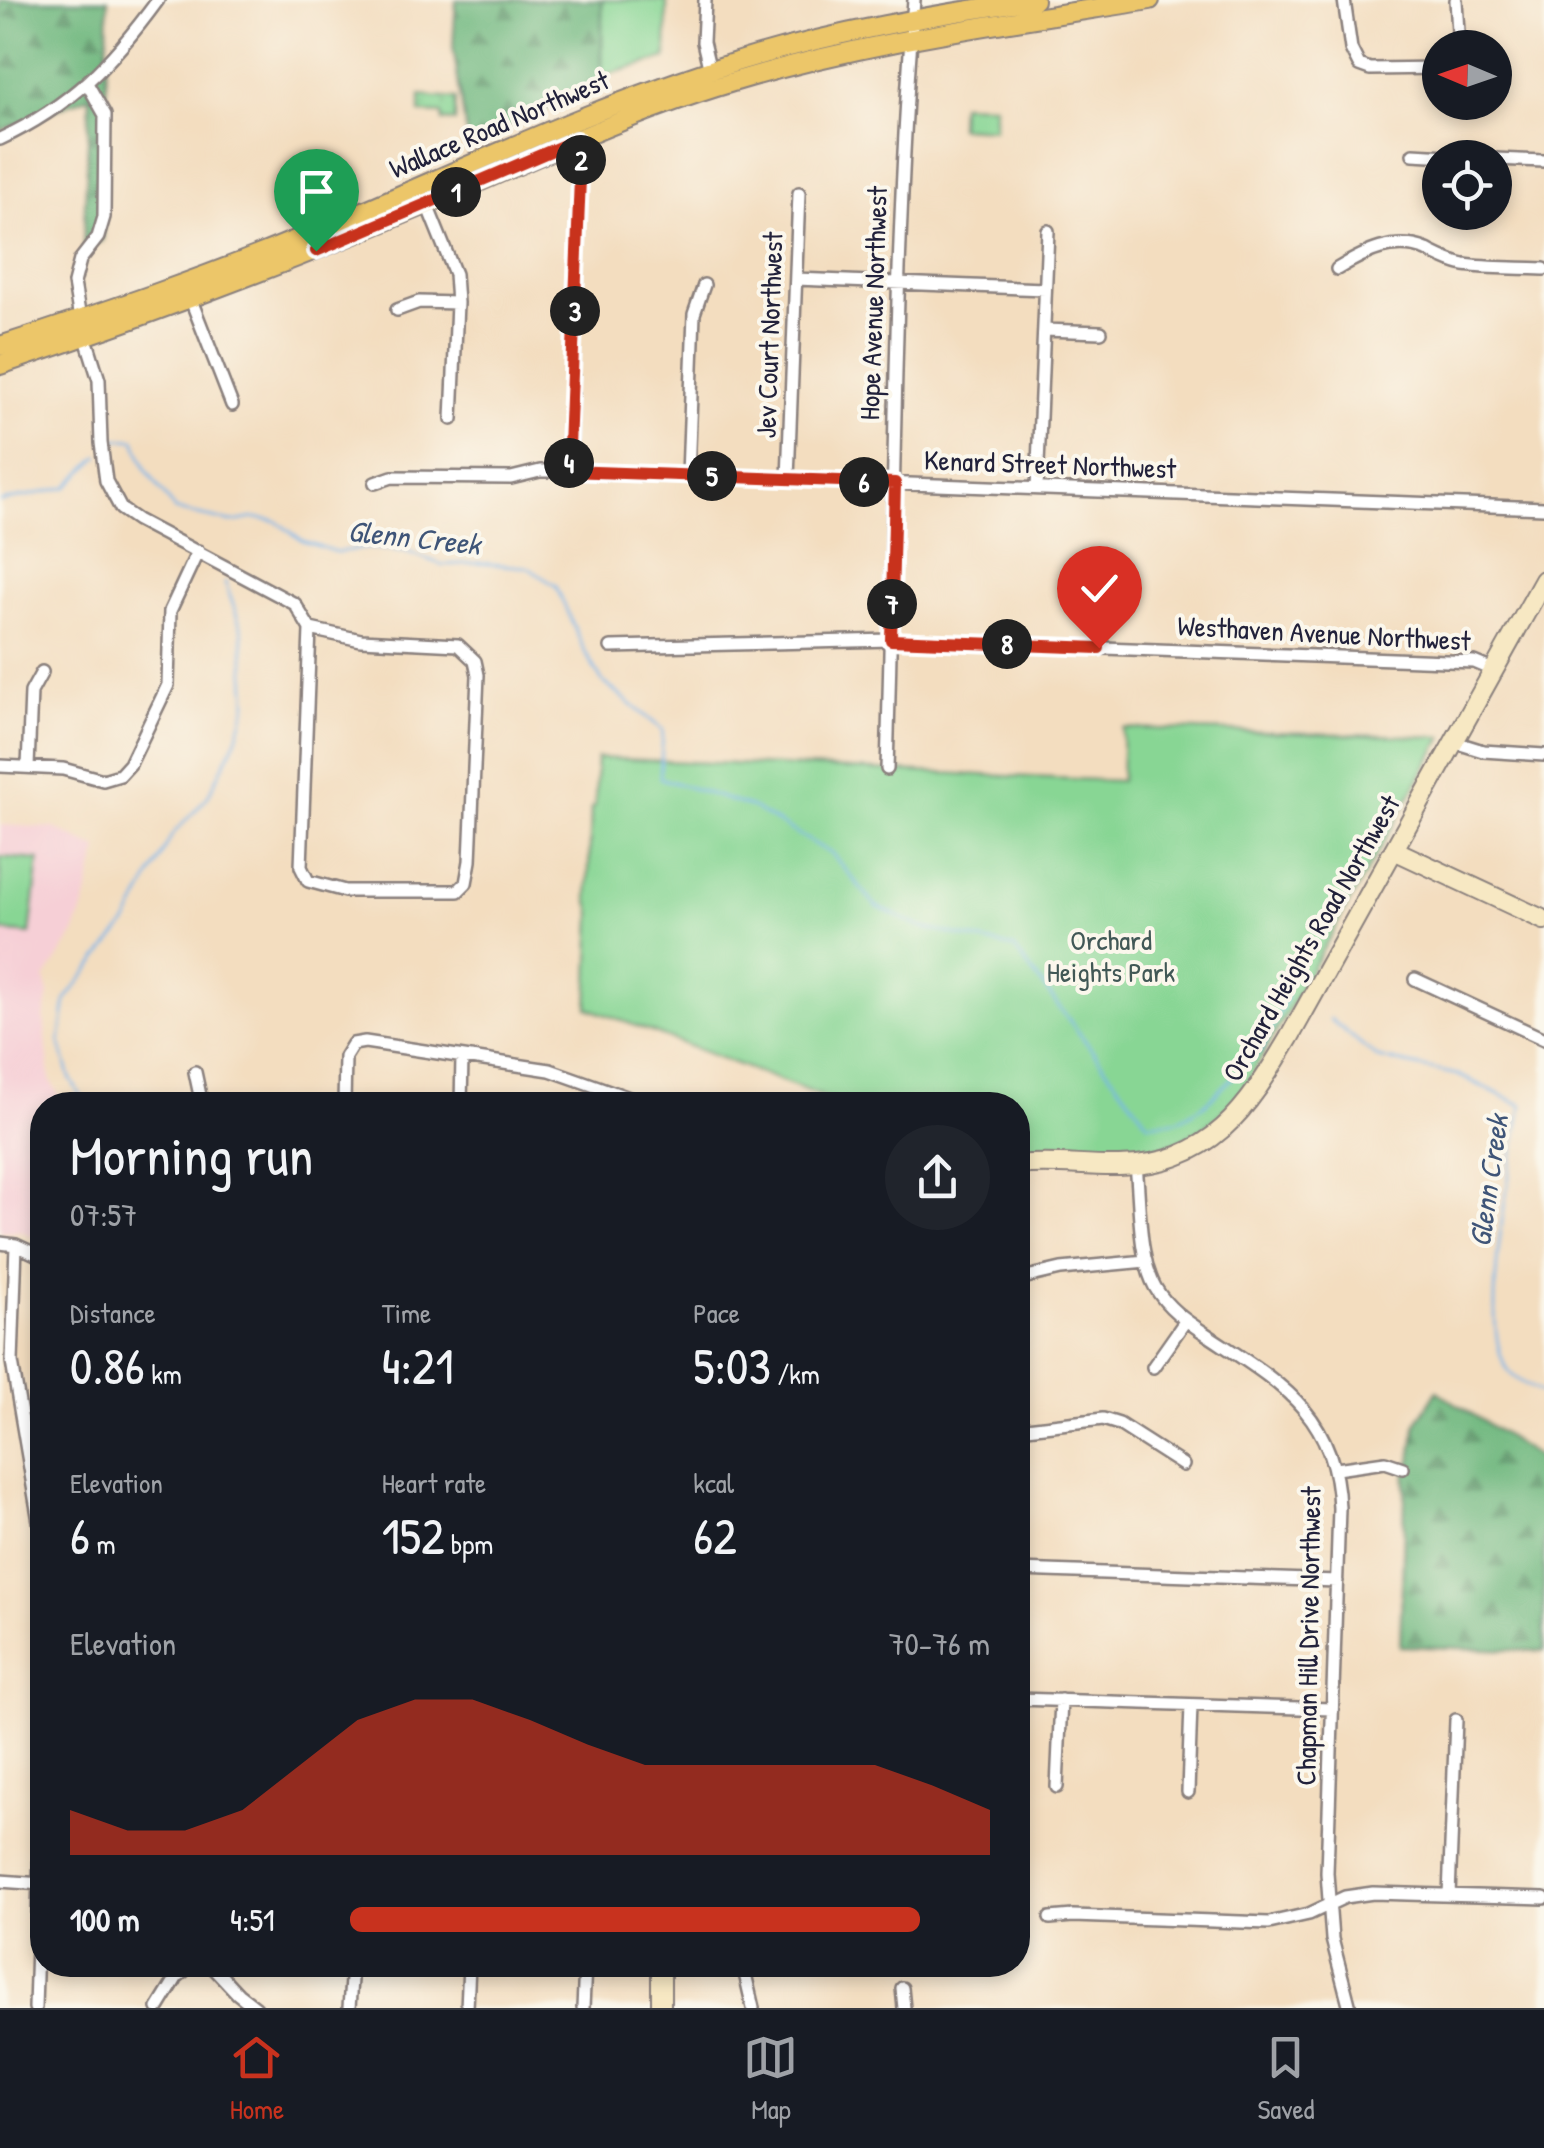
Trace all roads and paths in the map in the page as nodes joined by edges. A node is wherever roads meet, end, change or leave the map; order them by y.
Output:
1 (158, 0) edge
2 (705, 0) edge
3 (1034, 0) edge
4 (1150, 0) edge
5 (1344, 0) edge
6 (1456, 0) edge
7 (913, 10) edge
8 (1458, 30) edge
9 (910, 39) junction
10 (1422, 68) edge
11 (710, 71) junction
12 (88, 85) junction
13 (0, 139) edge
14 (576, 140) junction
15 (1413, 154) dead end
16 (1422, 155) edge
17 (1512, 160) edge
18 (1544, 161) edge
19 (799, 193) dead end
20 (424, 196) junction
21 (1048, 231) dead end
22 (1544, 268) edge
23 (1337, 269) dead end
24 (796, 279) junction
25 (899, 283) junction
26 (704, 285) dead end
27 (1045, 289) junction
28 (191, 300) junction
29 (456, 302) junction
30 (397, 310) dead end
31 (83, 328) junction
32 (1044, 330) junction
33 (1101, 332) dead end
34 (0, 346) edge
35 (0, 365) edge
36 (232, 405) dead end
37 (452, 419) dead end
38 (568, 471) junction
39 (688, 475) junction
40 (788, 479) junction
41 (375, 483) dead end
42 (895, 483) junction
43 (1037, 488) junction
44 (1544, 508) edge
45 (198, 551) junction
46 (1544, 580) edge
47 (1536, 611) edge
48 (310, 629) junction
49 (891, 640) junction
50 (610, 648) dead end
51 (1494, 670) junction
52 (42, 672) dead end
53 (1454, 742) junction
54 (1544, 755) edge
55 (0, 766) edge
56 (28, 767) junction
57 (887, 770) dead end
58 (1394, 850) junction
59 (1544, 920) edge
60 (1416, 979) dead end
61 (1544, 1039) edge
62 (462, 1057) junction
63 (196, 1072) dead end
64 (200, 1092) edge
65 (344, 1092) edge
66 (461, 1092) edge
67 (613, 1092) edge
68 (1030, 1164) edge
69 (1136, 1166) junction
70 (0, 1243) edge
71 (16, 1245) junction
72 (30, 1251) edge
73 (1146, 1261) junction
74 (1030, 1277) edge
75 (1186, 1320) junction
76 (1152, 1368) dead end
77 (1030, 1428) edge
78 (1183, 1465) dead end
79 (30, 1468) edge
80 (1403, 1468) dead end
81 (1336, 1469) junction
82 (1030, 1570) edge
83 (1337, 1581) junction
84 (1030, 1699) edge
85 (1060, 1700) junction
86 (1191, 1704) junction
87 (1332, 1709) junction
88 (1456, 1720) dead end
89 (1058, 1787) dead end
90 (1188, 1792) dead end
91 (0, 1880) edge
92 (30, 1883) edge
93 (1449, 1896) junction
94 (1544, 1898) edge
95 (1328, 1906) junction
96 (1050, 1918) dead end
97 (37, 1977) edge
98 (177, 1977) edge
99 (222, 1977) edge
100 (351, 1977) edge
101 (468, 1977) edge
102 (584, 1977) edge
103 (661, 1977) edge
104 (746, 1977) edge
105 (902, 1988) dead end
106 (36, 2008) edge
107 (158, 2008) edge
108 (256, 2008) edge
109 (348, 2008) edge
110 (467, 2008) edge
111 (583, 2008) edge
112 (661, 2008) edge
113 (754, 2008) edge
114 (904, 2008) edge
115 (1350, 2008) edge

1 - 12 street
2 - 11 street
3 - 7 main road, Wallace Road Northwest
4 - 9 main road, Wallace Road Northwest
5 - 10 street
6 - 8 street
7 - 9 street, Hope Avenue Northwest
7 - 11 main road, Wallace Road Northwest
9 - 14 main road, Wallace Road Northwest
9 - 25 street, Hope Avenue Northwest
11 - 20 main road, Wallace Road Northwest
12 - 13 street
12 - 31 street
14 - 20 main road, Wallace Road Northwest
14 - 38 street
15 - 16 street
17 - 18 street
19 - 24 street, Jev Court Northwest
20 - 28 main road, Wallace Road Northwest
20 - 29 street
20 - 31 main road, Wallace Road Northwest
21 - 27 street
22 - 23 street
24 - 25 street
24 - 40 street, Jev Court Northwest
25 - 27 street
25 - 42 street, Hope Avenue Northwest
26 - 39 street
27 - 32 street
28 - 31 main road, Wallace Road Northwest
28 - 36 street
29 - 30 street
29 - 37 street
31 - 34 main road, Wallace Road Northwest
31 - 35 main road, Wallace Road Northwest
31 - 45 street
32 - 33 street
32 - 43 street
38 - 39 street, Kenard Street Northwest
38 - 41 street, Kenard Street Northwest
39 - 40 street, Kenard Street Northwest
40 - 42 street, Kenard Street Northwest
42 - 43 street, Kenard Street Northwest
42 - 49 street, Hope Avenue Northwest
43 - 44 street, Kenard Street Northwest
45 - 48 street
45 - 56 street
46 - 47 main road, Orchard Heights Road Northwest
47 - 51 main road, Orchard Heights Road Northwest
48 - 48 street
49 - 50 street, Westhaven Avenue Northwest
49 - 51 street, Westhaven Avenue Northwest
49 - 57 street, Hope Avenue Northwest
51 - 53 main road, Orchard Heights Road Northwest
52 - 56 street
53 - 54 street
53 - 58 main road, Orchard Heights Road Northwest
55 - 56 street
58 - 59 main road
58 - 69 main road, Orchard Heights Road Northwest
60 - 61 street
62 - 65 street
62 - 66 street
62 - 67 street
63 - 64 street
68 - 69 main road, Orchard Heights Road Northwest
69 - 73 street, Chapman Hill Drive Northwest
70 - 71 street
71 - 72 street
71 - 79 street
73 - 74 street
73 - 75 street, Chapman Hill Drive Northwest
75 - 76 street
75 - 81 street, Chapman Hill Drive Northwest
77 - 78 street
80 - 81 street
81 - 83 street, Chapman Hill Drive Northwest
82 - 83 street
83 - 87 street, Chapman Hill Drive Northwest
84 - 85 street
85 - 86 street
85 - 89 street
86 - 87 street
86 - 90 street
87 - 95 street, Chapman Hill Drive Northwest
88 - 93 street
91 - 92 street
93 - 94 street
93 - 95 street
95 - 96 street
95 - 115 street, Chapman Hill Drive Northwest
97 - 106 street
98 - 107 street
99 - 108 street
100 - 109 street
101 - 110 street
102 - 111 street
103 - 112 main road
104 - 113 street
105 - 114 street

